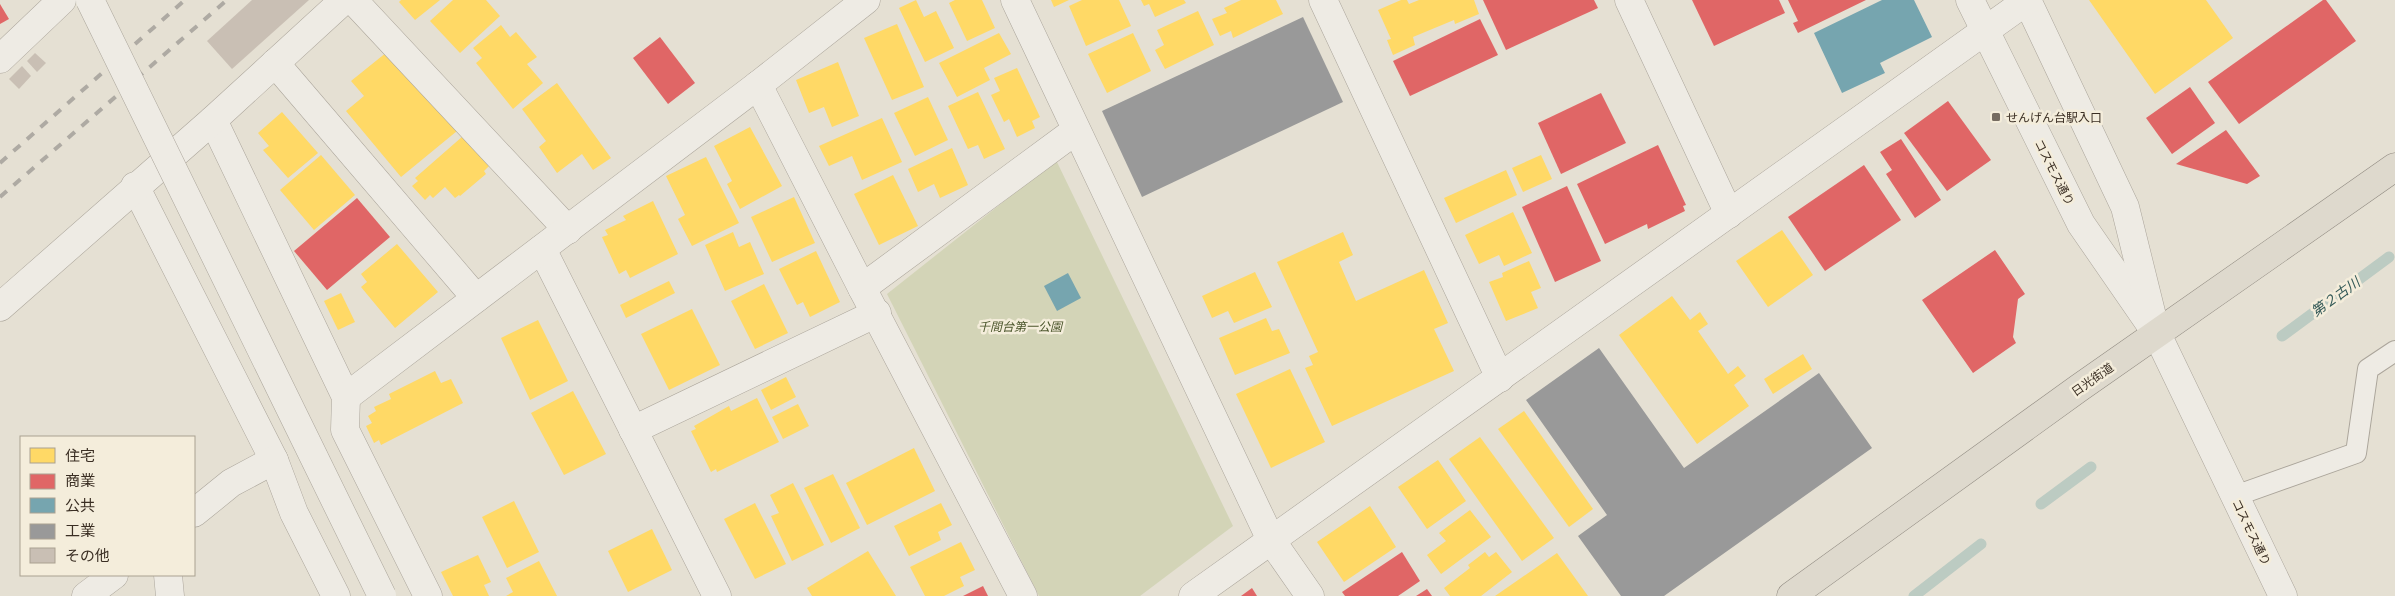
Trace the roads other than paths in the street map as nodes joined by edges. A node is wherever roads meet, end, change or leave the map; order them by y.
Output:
1 (90, 0) edge
2 (344, 0) edge
3 (353, 0) edge
4 (866, 0) edge
5 (1015, 0) edge
6 (1323, 0) edge
7 (1628, 0) edge
8 (1970, 0) edge
9 (2028, 0) edge
10 (54, 3) edge
11 (1984, 32) junction
12 (0, 59) edge
13 (275, 63) junction
14 (758, 85) junction
15 (212, 120) junction
16 (1075, 131) junction
17 (2395, 167) edge
18 (135, 186) junction
19 (1729, 214) junction
20 (568, 230) junction
21 (542, 249) junction
22 (862, 288) junction
23 (476, 298) junction
24 (0, 307) edge
25 (877, 313) junction
26 (2157, 334) junction
27 (2395, 351) edge
28 (1500, 378) junction
29 (346, 397) junction
30 (633, 430) junction
31 (274, 460) junction
32 (2235, 496) junction
33 (195, 512) edge
34 (1272, 540) junction
35 (113, 576) edge
36 (168, 576) edge
37 (86, 596) edge
38 (170, 596) edge
39 (336, 596) edge
40 (382, 596) edge
41 (428, 596) edge
42 (716, 596) edge
43 (1023, 596) edge
44 (1193, 596) edge
45 (1310, 596) edge
46 (1791, 596) edge
47 (2283, 596) edge

1 - 40 street, bridge
2 - 13 street
3 - 20 street
4 - 14 street
5 - 16 street
6 - 28 street
7 - 19 street
8 - 11 street, コスモス通り
9 - 11 street
9 - 26 street, コスモス通り
10 - 12 street
11 - 19 street
11 - 26 street, コスモス通り
13 - 15 street
13 - 23 street
14 - 20 street
14 - 22 street
15 - 18 street
15 - 29 street
16 - 22 street
16 - 34 street
17 - 26 highway, 日光街道
18 - 24 street
18 - 31 street
19 - 28 street
20 - 21 street
21 - 23 street
21 - 30 street
22 - 25 street
23 - 29 street
25 - 30 street
25 - 43 street
26 - 32 street, コスモス通り
26 - 46 highway, 日光街道
27 - 32 lane
28 - 34 street
29 - 41 street
30 - 42 street
31 - 33 street
31 - 39 street
32 - 47 street, コスモス通り
34 - 44 street
34 - 45 street
35 - 37 street
36 - 38 street

